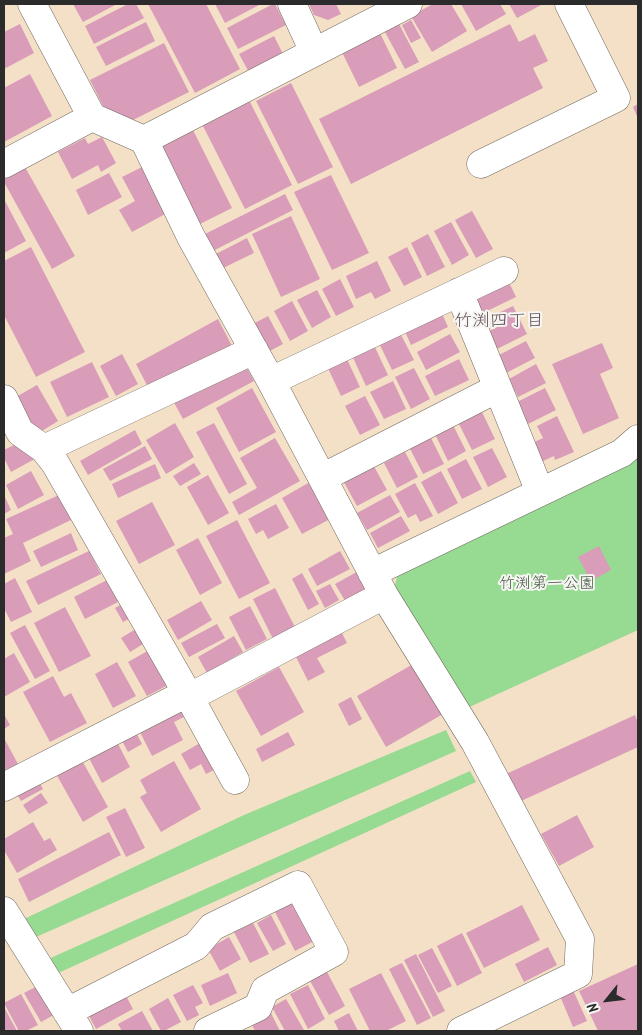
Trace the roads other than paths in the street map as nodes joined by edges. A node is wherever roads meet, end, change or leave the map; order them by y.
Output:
1 (32, 4) edge
2 (292, 4) edge
3 (408, 4) edge
4 (569, 4) edge
5 (314, 52) junction
6 (92, 117) junction
7 (144, 140) junction
8 (4, 164) edge
9 (481, 164) dead end
10 (504, 271) dead end
11 (459, 292) junction
12 (254, 350) junction
13 (271, 381) junction
14 (498, 388) junction
15 (4, 399) edge
16 (638, 439) edge
17 (44, 449) junction
18 (322, 478) junction
19 (540, 492) junction
20 (378, 584) junction
21 (188, 695) junction
22 (235, 780) dead end
23 (4, 787) edge
24 (4, 911) edge
25 (73, 1022) edge
26 (208, 1031) edge
27 (461, 1031) edge

1 - 6 street
2 - 5 street
3 - 5 street
4 - 9 street
5 - 7 street
6 - 7 street
6 - 8 street
7 - 12 street
10 - 11 street
11 - 13 street
11 - 14 street
12 - 13 street
12 - 17 street
13 - 18 street
14 - 18 street
14 - 19 street
15 - 17 street
16 - 19 street
17 - 21 street
18 - 20 street
19 - 20 street
20 - 21 street
20 - 27 street
21 - 22 street
21 - 23 street
24 - 25 street
25 - 26 street

